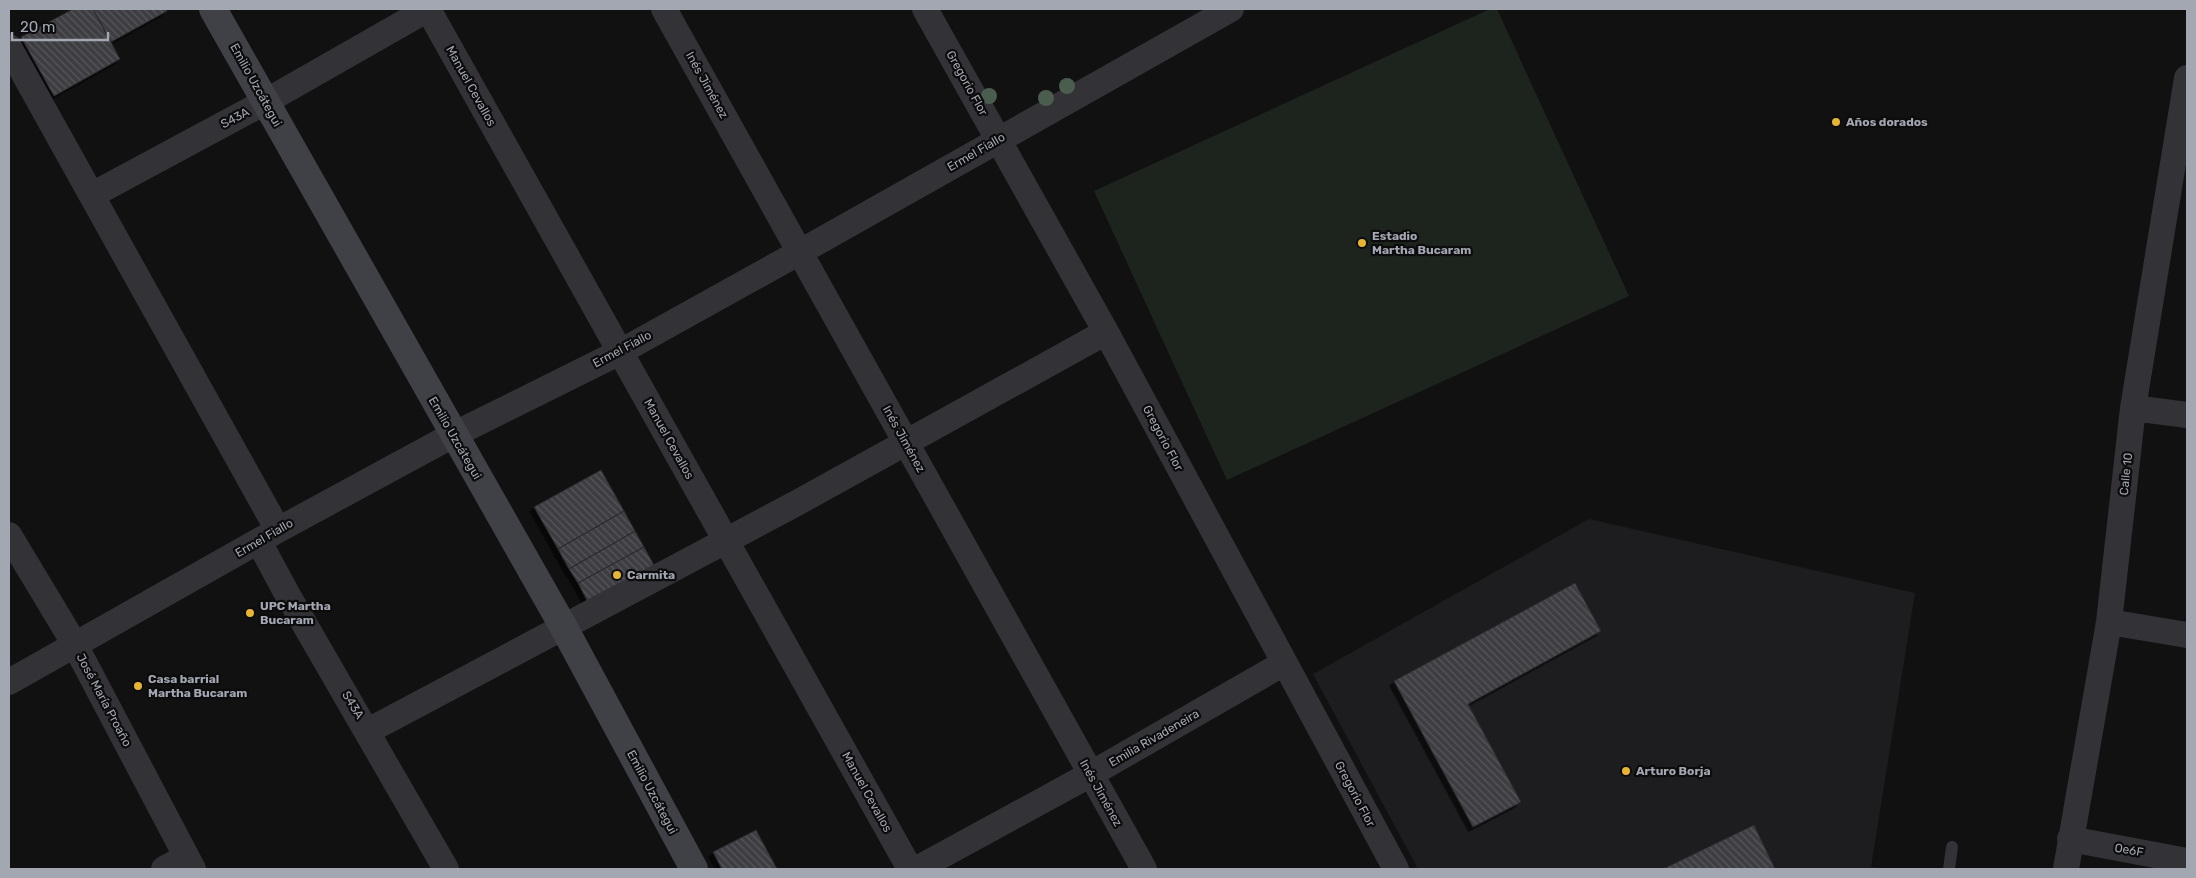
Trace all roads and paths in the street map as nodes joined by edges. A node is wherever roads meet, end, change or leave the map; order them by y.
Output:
1 (213, 9) edge
2 (428, 9) edge
3 (664, 9) edge
4 (925, 9) edge
5 (1231, 9) edge
6 (9, 47) edge
7 (2187, 78) edge
8 (266, 102) junction
9 (998, 139) junction
10 (92, 195) junction
11 (800, 252) junction
12 (1106, 332) junction
13 (620, 352) junction
14 (2134, 408) junction
15 (2187, 415) edge
16 (453, 435) junction
17 (906, 443) junction
18 (9, 535) edge
19 (268, 536) junction
20 (725, 541) junction
21 (2109, 622) junction
22 (563, 626) junction
23 (2187, 635) edge
24 (74, 643) junction
25 (1284, 663) junction
26 (9, 682) edge
27 (368, 731) junction
28 (1091, 774) junction
29 (2070, 839) junction
30 (1952, 847) dead end
31 (2187, 860) edge
32 (189, 863) edge
33 (164, 869) edge
34 (446, 869) edge
35 (694, 869) edge
36 (910, 869) edge
37 (917, 869) edge
38 (1144, 869) edge
39 (1396, 869) edge
40 (1949, 869) edge
41 (2066, 869) edge

1 - 8 street, Emilio Uzcátegui
2 - 8 street, S43A
2 - 13 street, Manuel Cevallos
3 - 11 street, Inés Jiménez
4 - 9 street, Gregorio Flor
5 - 9 street, Ermel Fiallo
6 - 10 street, S43A
7 - 14 street, Calle 10
8 - 10 street, S43A
8 - 16 street, Emilio Uzcátegui
9 - 11 street, Ermel Fiallo
9 - 12 street, Gregorio Flor
10 - 19 street, S43A
11 - 13 street, Ermel Fiallo
11 - 17 street, Inés Jiménez
12 - 17 street
12 - 25 street, Gregorio Flor
13 - 16 street, Ermel Fiallo
13 - 20 street, Manuel Cevallos
14 - 15 street
14 - 21 street, Calle 10
16 - 19 street, Ermel Fiallo
16 - 22 street, Emilio Uzcátegui
17 - 20 street
17 - 28 street, Inés Jiménez
18 - 24 street, José María Proaño
19 - 24 street, Ermel Fiallo
19 - 27 street, S43A
20 - 22 street
20 - 36 street, Manuel Cevallos
21 - 23 street
21 - 29 street, Calle 10
22 - 27 street
22 - 35 street, Emilio Uzcátegui
24 - 26 street, Ermel Fiallo
24 - 32 street, José María Proaño
25 - 28 street, Emilia Rivadeneira
25 - 39 street, Gregorio Flor
27 - 34 street, S43A
28 - 37 street, Emilia Rivadeneira
28 - 38 street, Inés Jiménez
29 - 31 street, Oe6F
29 - 41 street, Calle 10
30 - 40 lane
32 - 33 street

